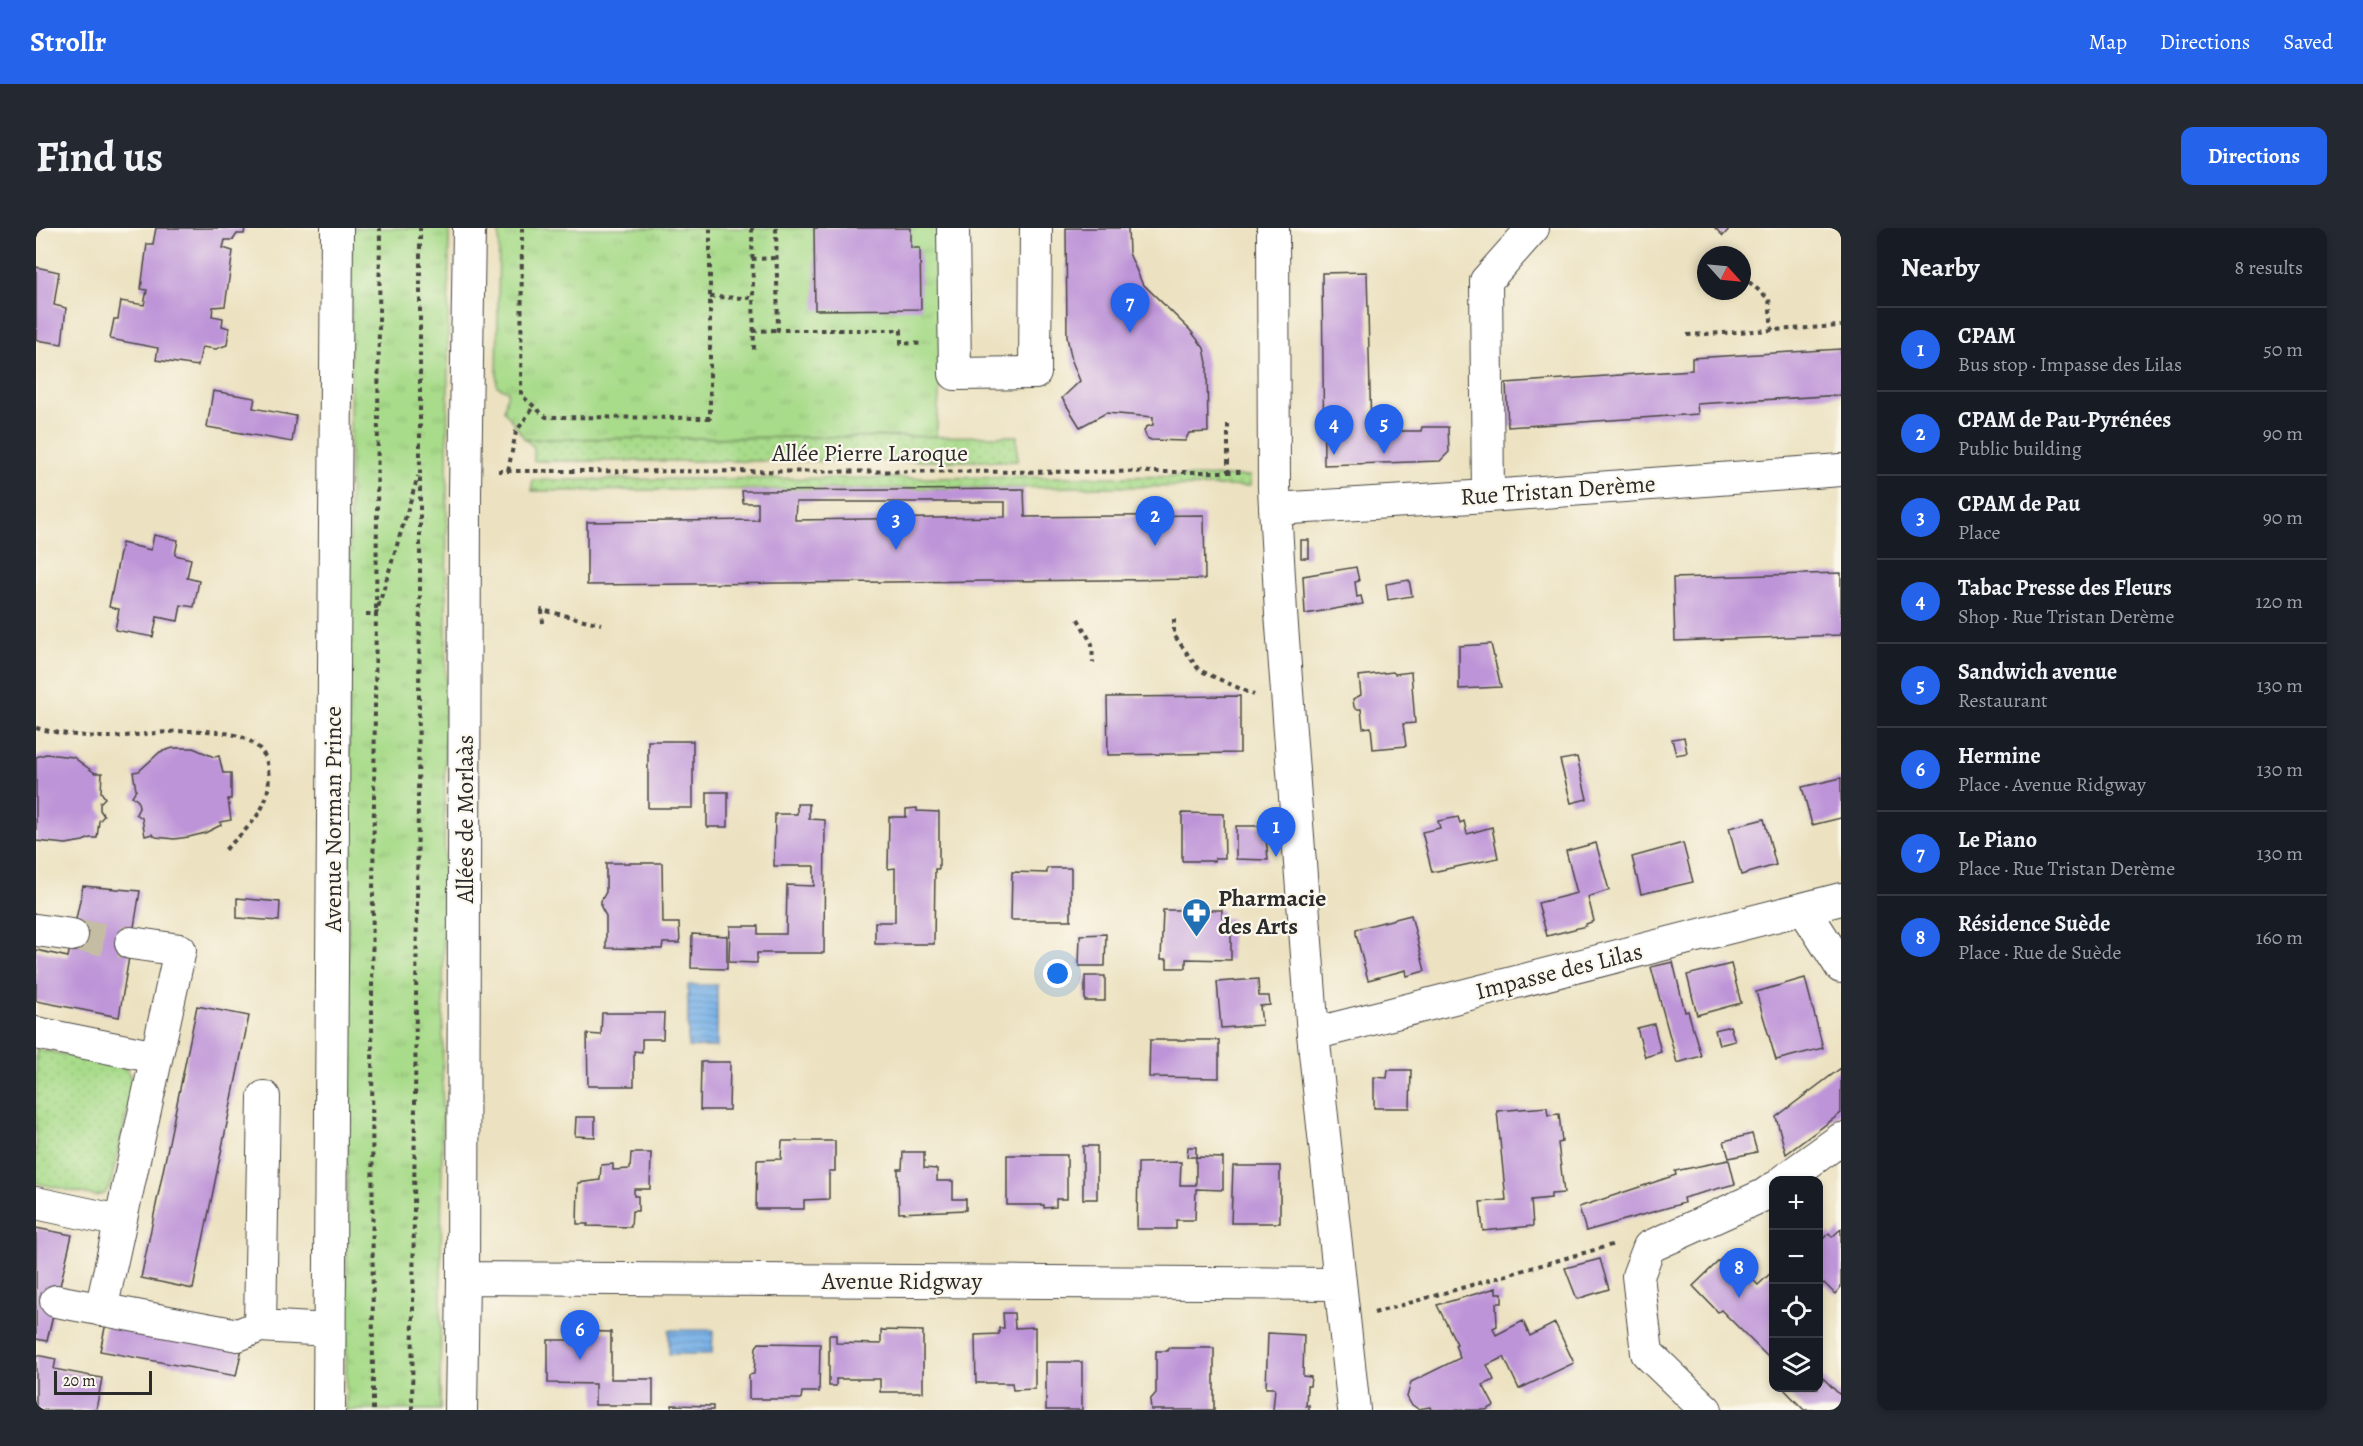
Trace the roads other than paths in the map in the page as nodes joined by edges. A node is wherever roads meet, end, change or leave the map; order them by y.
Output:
1 (337, 228) edge
2 (470, 228) edge
3 (953, 228) edge
4 (1036, 228) edge
5 (1274, 228) edge
6 (1533, 228) edge
7 (1841, 470) edge
8 (1488, 496) junction
9 (1275, 508) junction
10 (1841, 899) edge
11 (1804, 909) junction
12 (36, 930) edge
13 (72, 935) tunnel mouth
14 (131, 943) tunnel mouth
15 (1841, 968) edge
16 (36, 1033) edge
17 (1313, 1034) junction
18 (156, 1057) junction
19 (264, 1097) dead end
20 (1841, 1139) edge
21 (1790, 1176) edge
22 (1769, 1191) edge
23 (36, 1203) edge
24 (120, 1221) junction
25 (463, 1278) junction
26 (1340, 1284) junction
27 (56, 1301) dead end
28 (101, 1310) junction
29 (260, 1326) junction
30 (330, 1330) junction
31 (329, 1410) edge
32 (460, 1410) edge
33 (1354, 1410) edge
34 (1706, 1410) edge

1 - 30 street, Avenue Norman Prince
2 - 25 street, Allées de Morlaàs
3 - 4 street
5 - 9 street
6 - 8 street
7 - 8 street, Rue Tristan Derème
8 - 9 street, Rue Tristan Derème
9 - 17 street
10 - 11 street, Impasse des Lilas
11 - 15 street
11 - 17 street, Impasse des Lilas
12 - 13 street
14 - 18 street
16 - 18 street
17 - 26 street
18 - 24 street
19 - 29 street
20 - 21 street
22 - 34 street
23 - 24 street
24 - 28 street
25 - 26 street, Avenue Ridgway
25 - 32 street, Allées de Morlaàs
26 - 33 street
27 - 28 street
28 - 29 street
29 - 30 street
30 - 31 street, Avenue Norman Prince

